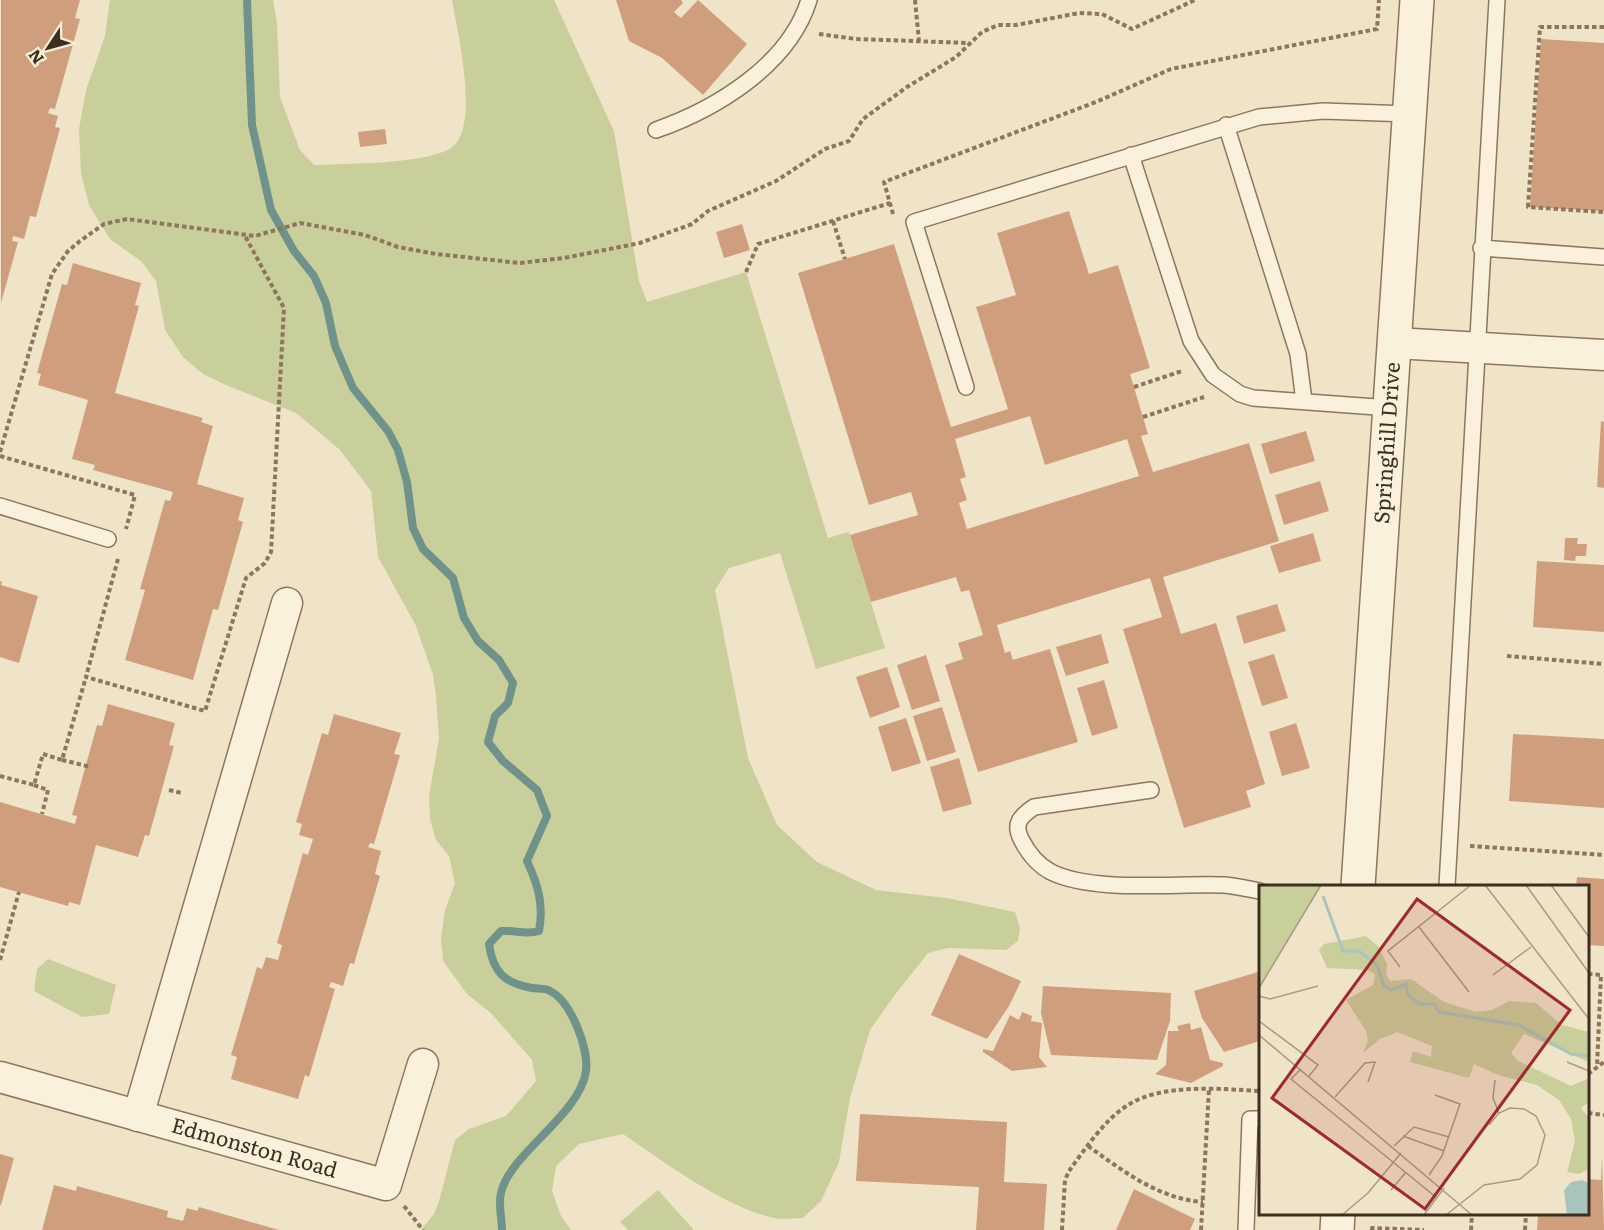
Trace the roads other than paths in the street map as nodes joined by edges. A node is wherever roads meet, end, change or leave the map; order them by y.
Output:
1 (809, 0) edge
2 (1417, 0) edge
3 (1497, 0) edge
4 (1409, 114) junction
5 (1226, 125) junction
6 (656, 130) dead end
7 (1131, 155) junction
8 (1481, 248) junction
9 (1604, 257) edge
10 (1395, 343) junction
11 (1477, 349) junction
12 (1604, 355) edge
13 (966, 387) dead end
14 (1304, 401) junction
15 (1390, 408) junction
16 (0, 506) edge
17 (115, 540) road end
18 (287, 603) dead end
19 (1152, 790) dead end
20 (1358, 885) edge
21 (1447, 885) edge
22 (1259, 891) edge
23 (423, 1064) dead end
24 (0, 1077) edge
25 (138, 1116) junction
26 (1259, 1119) edge
27 (1338, 1215) edge
28 (1246, 1230) edge
29 (1336, 1230) edge

1 - 6 lane
2 - 4 street, Springhill Drive
3 - 8 lane
4 - 5 lane
4 - 10 street, Springhill Drive
5 - 7 lane
5 - 14 lane
7 - 13 lane
7 - 14 lane
8 - 9 lane
8 - 11 lane
10 - 11 street
10 - 15 street, Springhill Drive
11 - 12 street
11 - 21 lane
14 - 15 lane
15 - 20 street, Springhill Drive
16 - 17 lane
18 - 25 street
19 - 22 lane
23 - 25 street, Edmonston Road
24 - 25 street, Edmonston Road
26 - 28 lane
27 - 29 street

